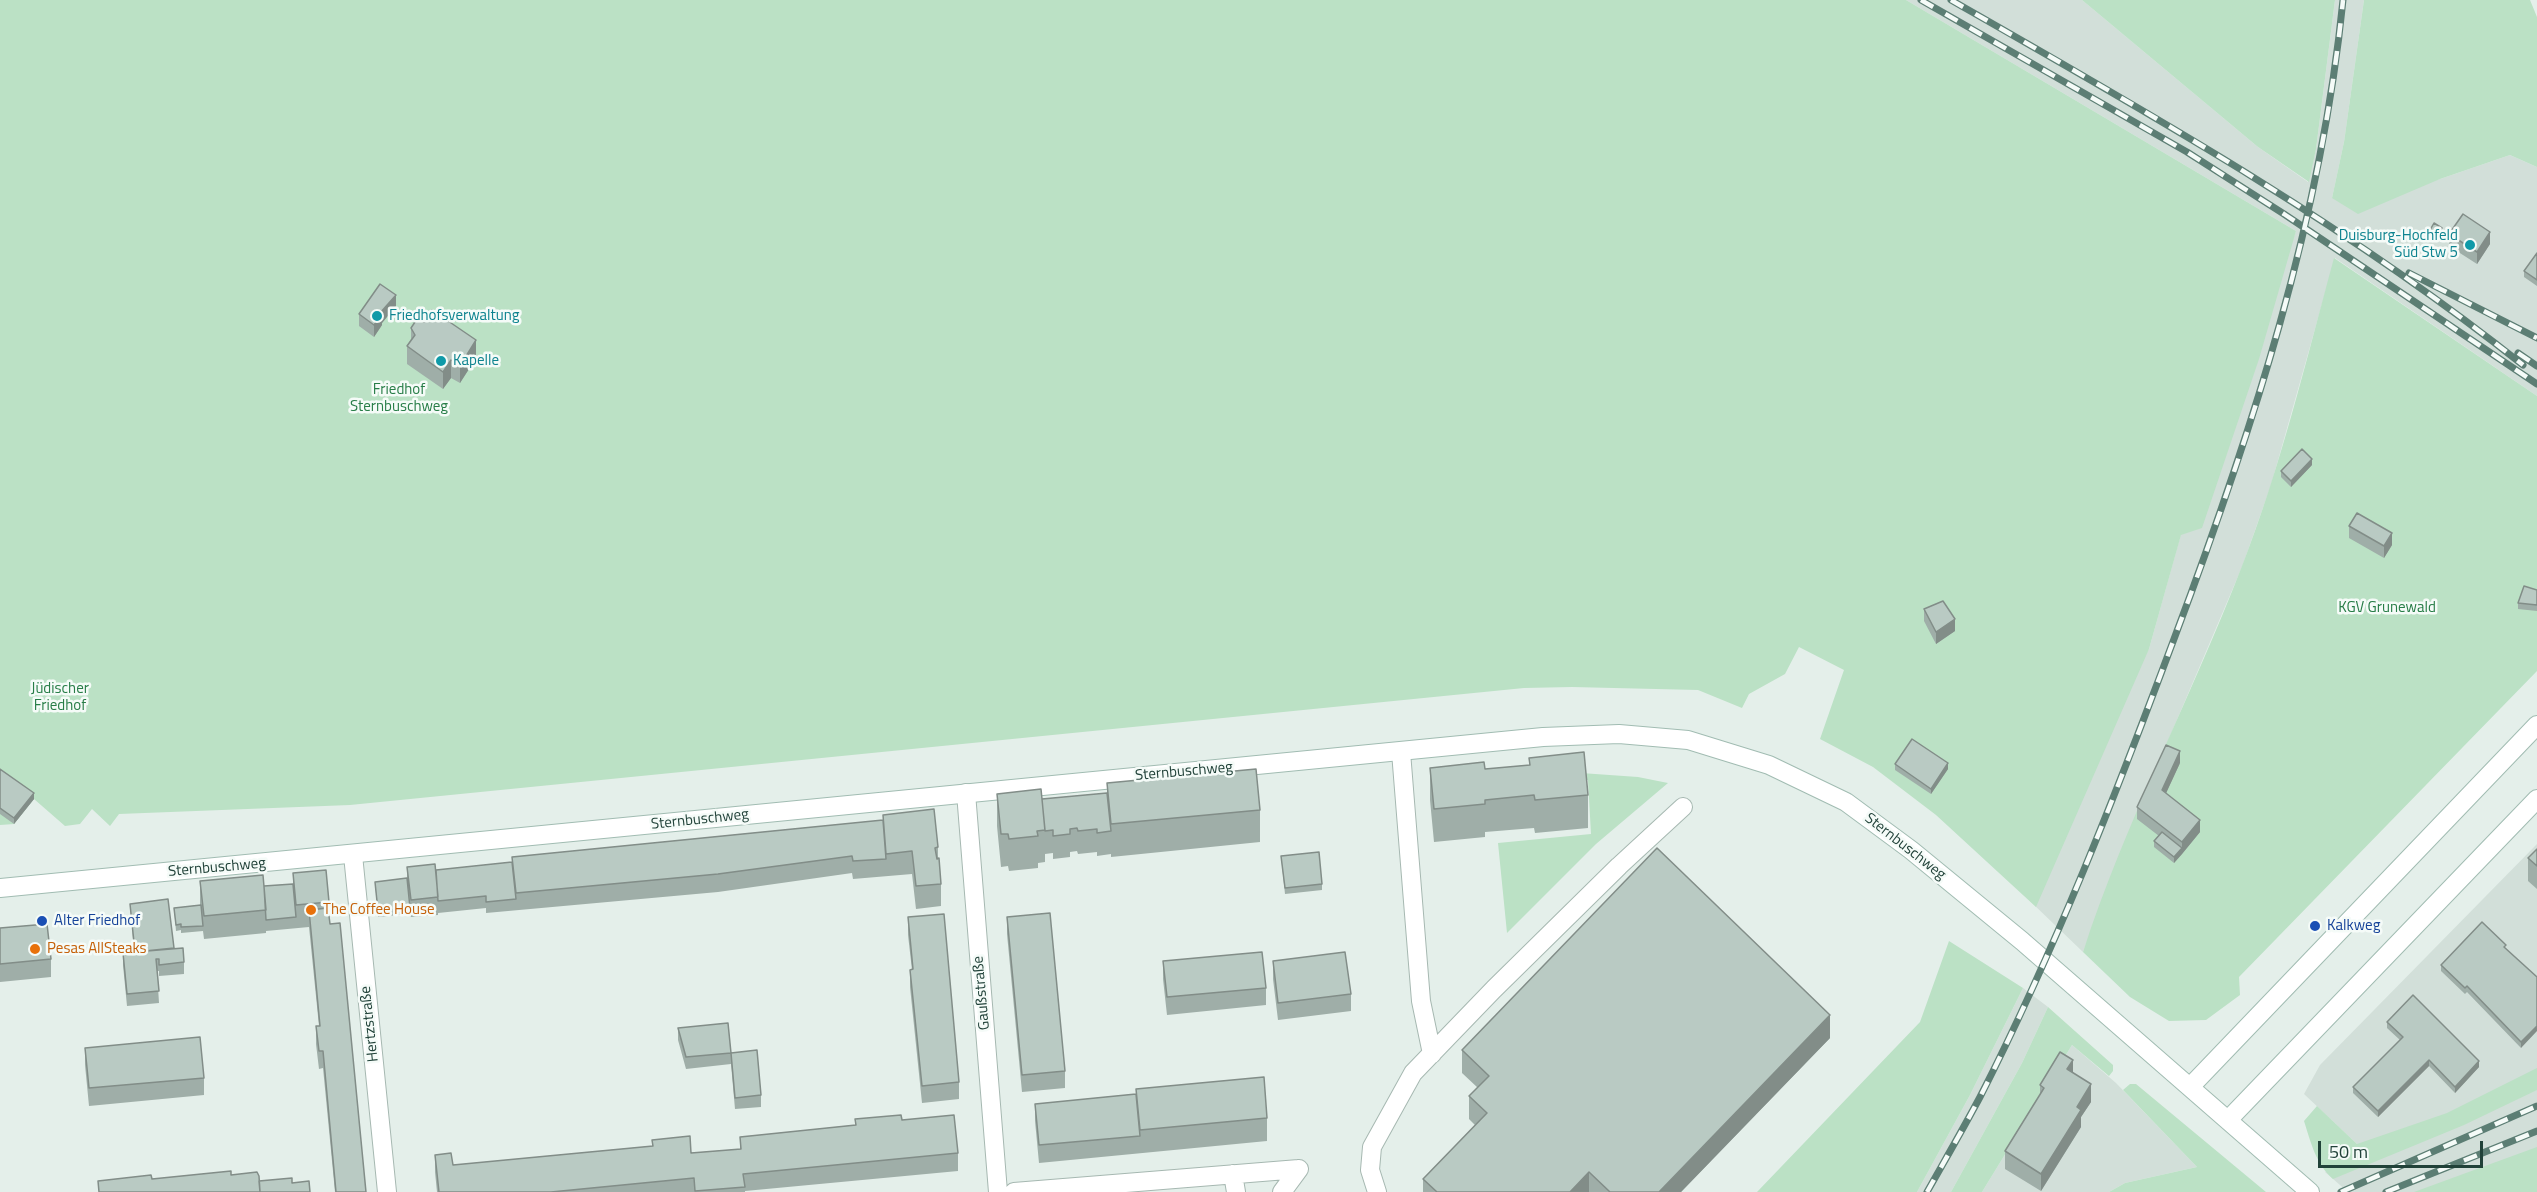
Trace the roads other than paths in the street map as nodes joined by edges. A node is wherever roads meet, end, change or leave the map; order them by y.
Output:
1 (2537, 725) edge
2 (1401, 752) junction
3 (966, 793) junction
4 (2537, 799) edge
5 (1683, 807) dead end
6 (353, 855) junction
7 (0, 888) edge
8 (1432, 1054) junction
9 (2190, 1087) junction
10 (2228, 1120) junction
11 (1235, 1183) edge
12 (387, 1192) edge
13 (998, 1192) edge
14 (1014, 1192) edge
15 (1282, 1192) edge
16 (1377, 1192) edge
17 (2310, 1192) edge

1 - 9 street
2 - 3 street, Sternbuschweg
2 - 8 street
2 - 9 street, Sternbuschweg
3 - 6 street, Sternbuschweg
3 - 13 street, Gaußstraße
4 - 10 street
5 - 8 street
6 - 7 street, Sternbuschweg
6 - 12 street, Hertzstraße
8 - 16 street
9 - 10 street, Sternbuschweg
10 - 17 street, Sternbuschweg
11 - 14 street
11 - 15 street

